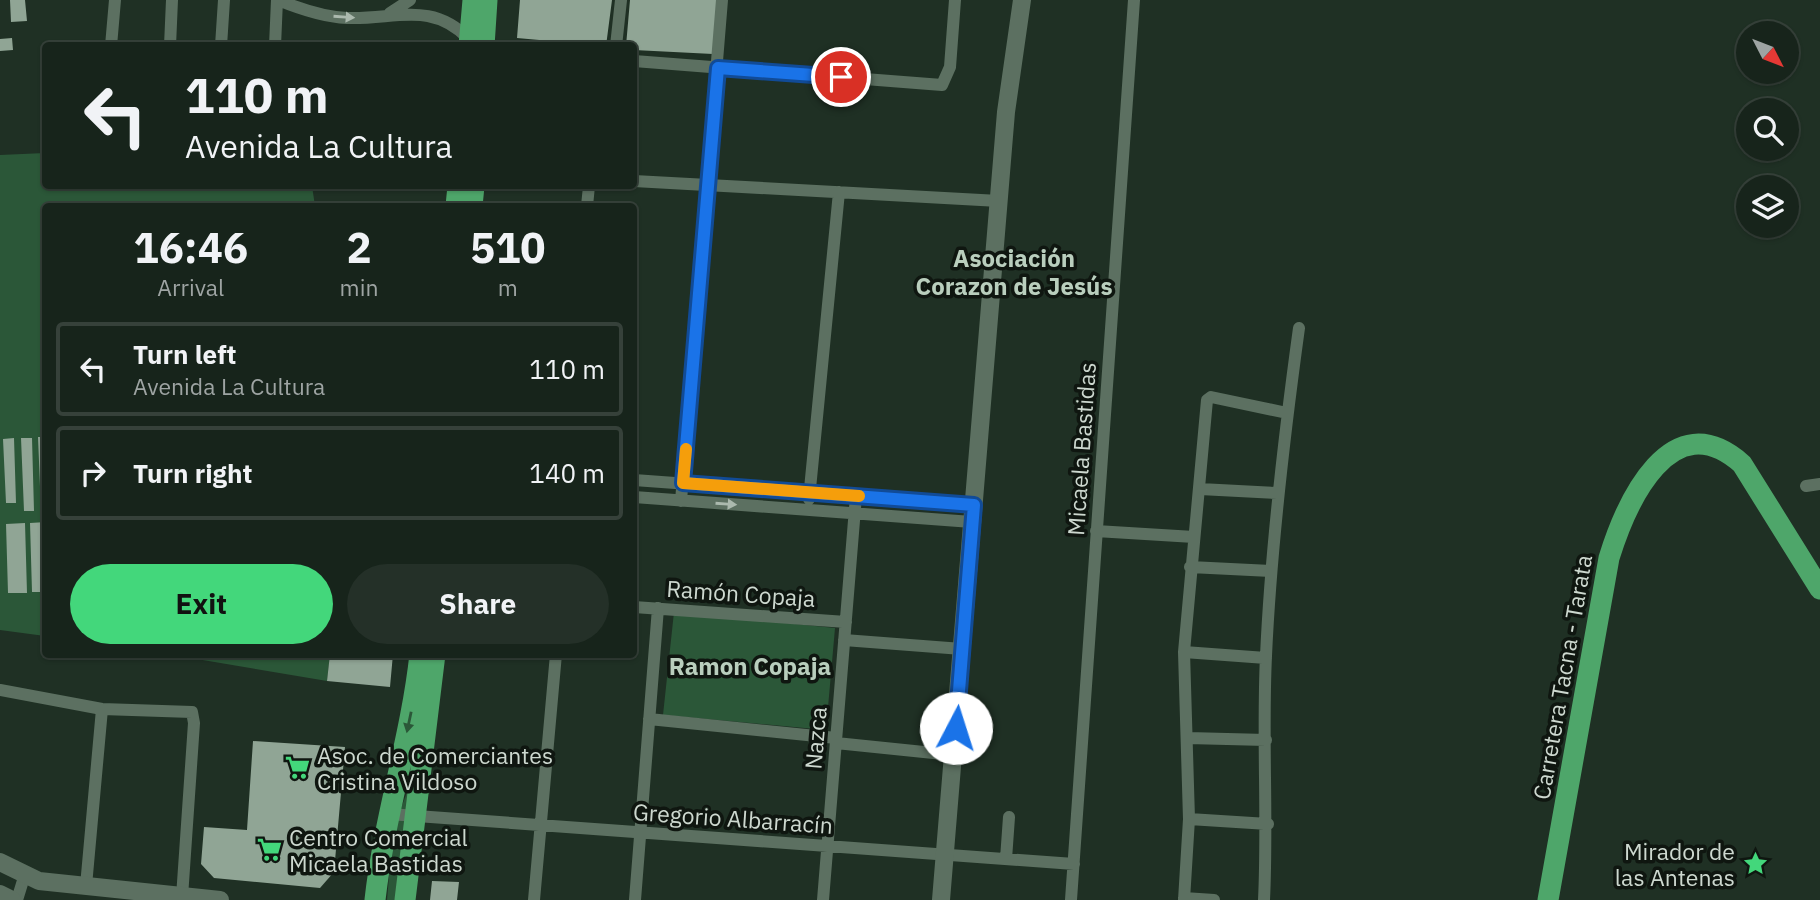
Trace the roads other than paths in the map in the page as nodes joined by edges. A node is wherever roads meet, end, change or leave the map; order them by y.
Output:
1 (115, 0) edge
2 (172, 0) edge
3 (224, 0) edge
4 (277, 0) edge
5 (410, 0) edge
6 (473, 0) edge
7 (487, 0) edge
8 (621, 0) edge
9 (722, 0) edge
10 (955, 0) edge
11 (1022, 0) edge
12 (1133, 0) edge
13 (383, 16) junction
14 (111, 42) edge
15 (170, 42) edge
16 (221, 42) edge
17 (275, 42) edge
18 (473, 42) edge
19 (474, 42) edge
20 (474, 42) edge
21 (616, 42) edge
22 (637, 61) edge
23 (718, 68) junction
24 (637, 181) edge
25 (709, 187) junction
26 (839, 192) junction
27 (999, 201) junction
28 (1298, 328) dead end
29 (1287, 414) junction
30 (637, 480) edge
31 (683, 483) junction
32 (1820, 484) edge
33 (1806, 486) dead end
34 (1200, 489) junction
35 (810, 493) junction
36 (1277, 493) junction
37 (856, 496) junction
38 (637, 498) edge
39 (681, 501) junction
40 (808, 510) junction
41 (855, 513) junction
42 (973, 514) junction
43 (1096, 531) junction
44 (1194, 537) junction
45 (1190, 568) junction
46 (1271, 570) junction
47 (1820, 589) edge
48 (637, 607) edge
49 (657, 608) junction
50 (846, 622) junction
51 (844, 640) junction
52 (962, 649) junction
53 (1184, 653) junction
54 (419, 658) edge
55 (435, 658) edge
56 (556, 658) edge
57 (1266, 658) junction
58 (0, 690) edge
59 (102, 709) junction
60 (649, 719) junction
61 (1188, 738) junction
62 (1266, 740) junction
63 (836, 741) junction
64 (953, 755) junction
65 (389, 814) junction
66 (415, 816) junction
67 (1009, 817) dead end
68 (1189, 818) junction
69 (1268, 824) junction
70 (541, 825) junction
71 (640, 832) junction
72 (827, 846) junction
73 (945, 854) junction
74 (1006, 859) junction
75 (0, 862) edge
76 (1074, 864) junction
77 (25, 874) junction
78 (86, 886) junction
79 (0, 894) edge
80 (160, 897) edge
81 (182, 897) junction
82 (1184, 899) edge
83 (15, 900) edge
84 (220, 900) edge
85 (375, 900) edge
86 (405, 900) edge
87 (534, 900) edge
88 (635, 900) edge
89 (823, 900) edge
90 (942, 900) edge
91 (1071, 900) edge
92 (1214, 900) edge
93 (1264, 900) edge
94 (1548, 900) edge

1 - 14 street
2 - 15 street
3 - 16 street
4 -> 13 street
4 - 17 street
5 - 13 street
6 - 19 highway
7 - 20 highway
8 - 21 street
9 - 23 street
10 - 23 street
11 - 27 street
12 - 43 street, Micaela Bastidas
13 - 18 street
22 - 23 street
23 - 25 street
24 - 25 street
25 - 26 street
25 - 31 street
26 - 27 street
26 - 35 street
27 - 42 street
28 - 29 street
29 - 34 street
29 - 36 street
30 - 31 street
31 - 35 street
31 - 39 street
32 - 33 street
34 - 36 street
34 - 44 street
35 - 37 street
35 - 40 street
36 - 46 street
37 - 41 street, Nazca
37 - 42 street
38 - 39 street
39 -> 40 street
40 - 41 street
41 - 42 street
41 - 50 street, Nazca
42 - 52 street
43 - 44 street
43 - 76 street, Micaela Bastidas
44 - 45 street
45 - 46 street
45 - 53 street
46 - 57 street
47 - 94 highway, Carretera Tacna - Tarata
48 - 49 street, Ramón Copaja
49 - 50 street, Ramón Copaja
49 - 60 street
50 - 51 street, Nazca
51 - 52 street
51 - 63 street, Nazca
52 - 64 street
53 - 57 street
53 - 61 street
54 -> 65 highway
55 - 66 highway
56 - 70 street
57 - 62 street
58 - 59 street
59 - 78 street
59 - 81 street
60 - 63 street
60 - 71 street
61 - 62 street
61 - 68 street
62 - 69 street
63 - 64 street
63 - 72 street, Nazca
64 - 73 street
65 - 66 street, Gregorio Albarracín
65 - 85 highway
66 - 70 street, Gregorio Albarracín
66 - 86 highway
67 - 74 street
68 - 69 street
68 - 82 street
69 - 93 street
70 - 71 street, Gregorio Albarracín
70 - 87 street
71 - 72 street, Gregorio Albarracín
71 - 88 street
72 - 73 street, Gregorio Albarracín
72 - 89 street, Nazca
73 - 74 street, Gregorio Albarracín
73 - 90 street
74 - 76 street, Gregorio Albarracín
75 - 77 street
76 - 91 street, Micaela Bastidas
77 - 78 street
77 - 83 street
78 - 80 street
79 - 83 street
80 - 81 street
81 - 84 street
82 - 92 street

